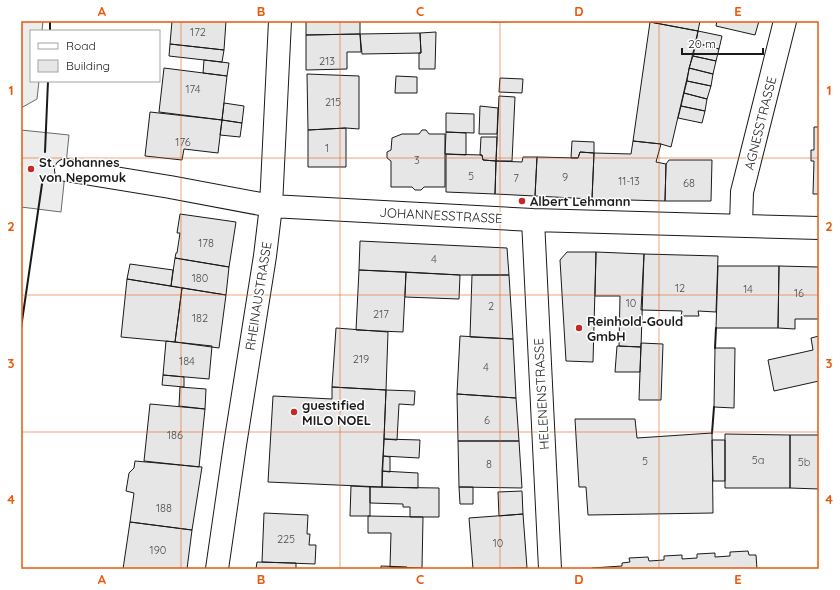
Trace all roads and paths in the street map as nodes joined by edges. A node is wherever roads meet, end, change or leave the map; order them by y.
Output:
1 (280, 21) edge
2 (786, 21) edge
3 (66, 170) dead end
4 (271, 206) junction
5 (533, 220) junction
6 (741, 226) junction
7 (819, 228) edge
8 (217, 569) edge
9 (550, 569) edge

1 - 4 street, RHEINAUSTRASSE
2 - 6 street, AGNESSTRASSE
3 - 4 street, JOHANNESSTRASSE
4 - 5 street, JOHANNESSTRASSE
4 - 8 street, RHEINAUSTRASSE
5 - 6 street, JOHANNESSTRASSE
5 - 9 street, HELENENSTRASSE
6 - 7 street, JOHANNESSTRASSE

